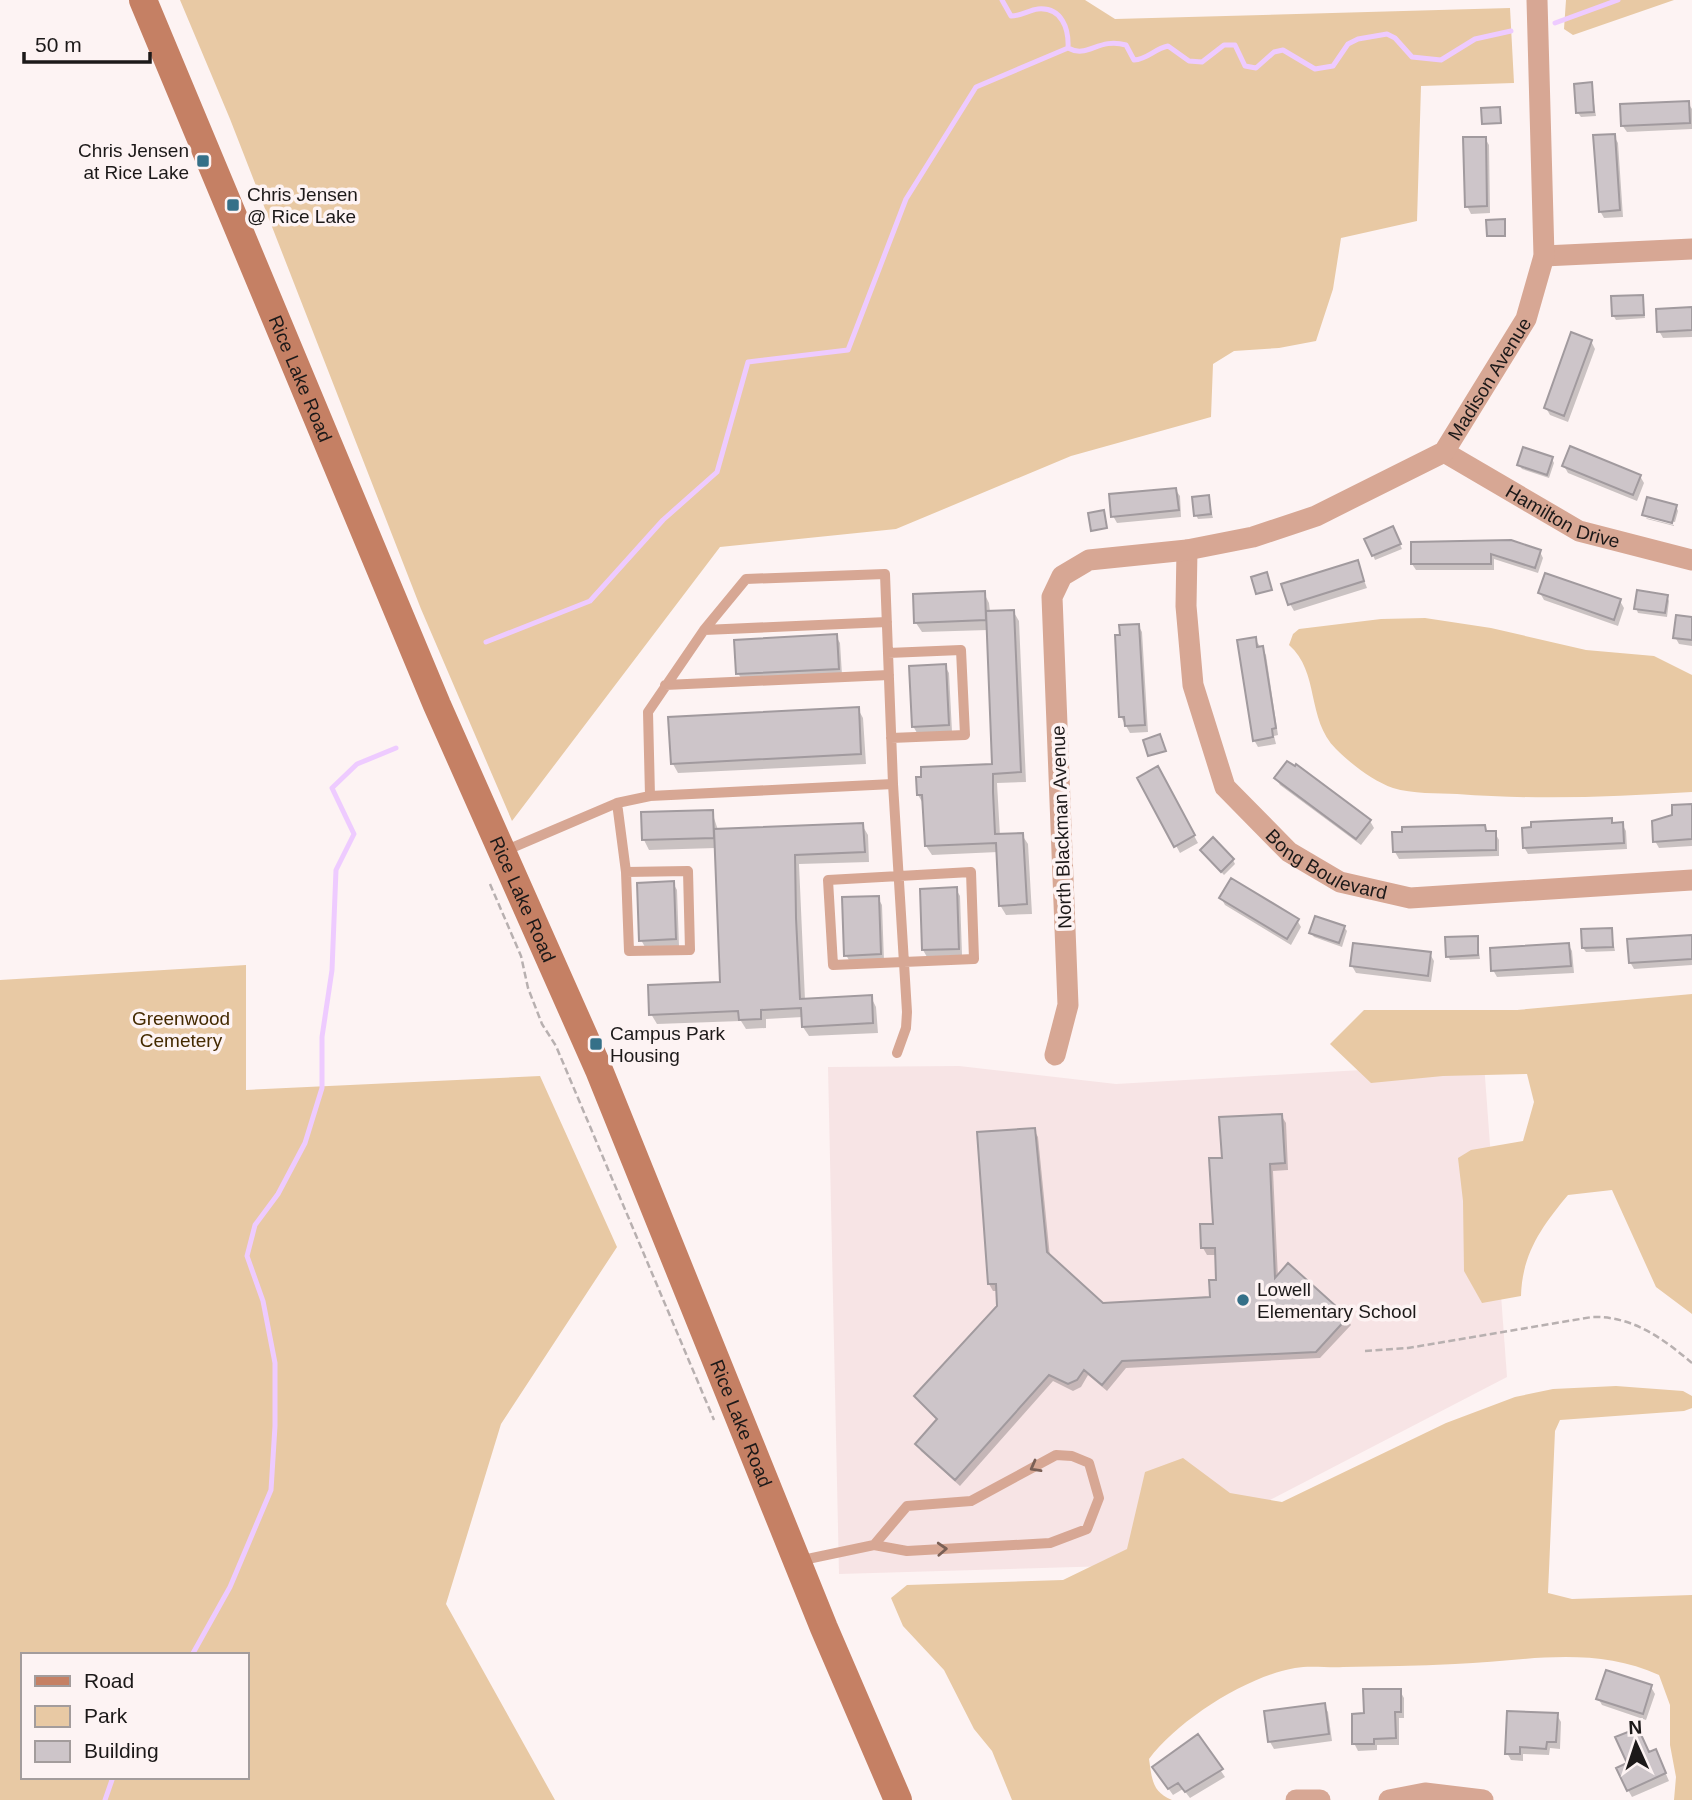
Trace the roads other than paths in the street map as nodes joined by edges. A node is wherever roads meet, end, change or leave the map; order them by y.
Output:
1 (143, 0) edge
2 (1537, 0) edge
3 (1692, 249) edge
4 (1544, 256) junction
5 (1444, 453) junction
6 (1187, 550) junction
7 (1692, 560) edge
8 (1052, 597) joint
9 (887, 622) junction
10 (704, 630) junction
11 (888, 653) junction
12 (889, 676) junction
13 (666, 685) junction
14 (891, 738) junction
15 (893, 784) junction
16 (650, 796) junction
17 (617, 803) junction
18 (502, 852) junction
19 (626, 873) junction
20 (898, 875) junction
21 (1692, 880) edge
22 (904, 961) junction
23 (897, 1053) dead end
24 (1055, 1055) dead end
25 (874, 1545) junction
26 (797, 1561) junction
27 (898, 1800) edge
28 (1296, 1800) edge
29 (1320, 1800) edge
30 (1389, 1800) edge
31 (1483, 1800) edge

1 - 18 main road, Rice Lake Road
2 - 4 street, Madison Avenue
3 - 4 street
4 - 5 street, Madison Avenue
5 - 6 street, Madison Avenue
5 - 7 street, Hamilton Drive
6 - 8 street, Madison Avenue
6 - 21 street, Bong Boulevard
8 - 24 street, North Blackman Avenue
9 - 10 lane
9 - 10 lane
9 - 11 lane
10 - 13 lane
11 - 12 lane
11 - 14 lane
12 - 13 lane
12 - 14 lane
13 - 16 lane
14 - 15 lane
15 - 16 lane
15 - 20 lane
16 - 17 lane
17 - 18 lane
17 - 19 lane
18 - 26 main road, Rice Lake Road
19 - 19 lane
20 - 22 lane
20 - 22 lane
20 - 22 lane
22 - 23 lane
25 -> 25 lane
25 - 26 lane
26 - 27 main road, Rice Lake Road
28 - 29 street
30 - 31 street

